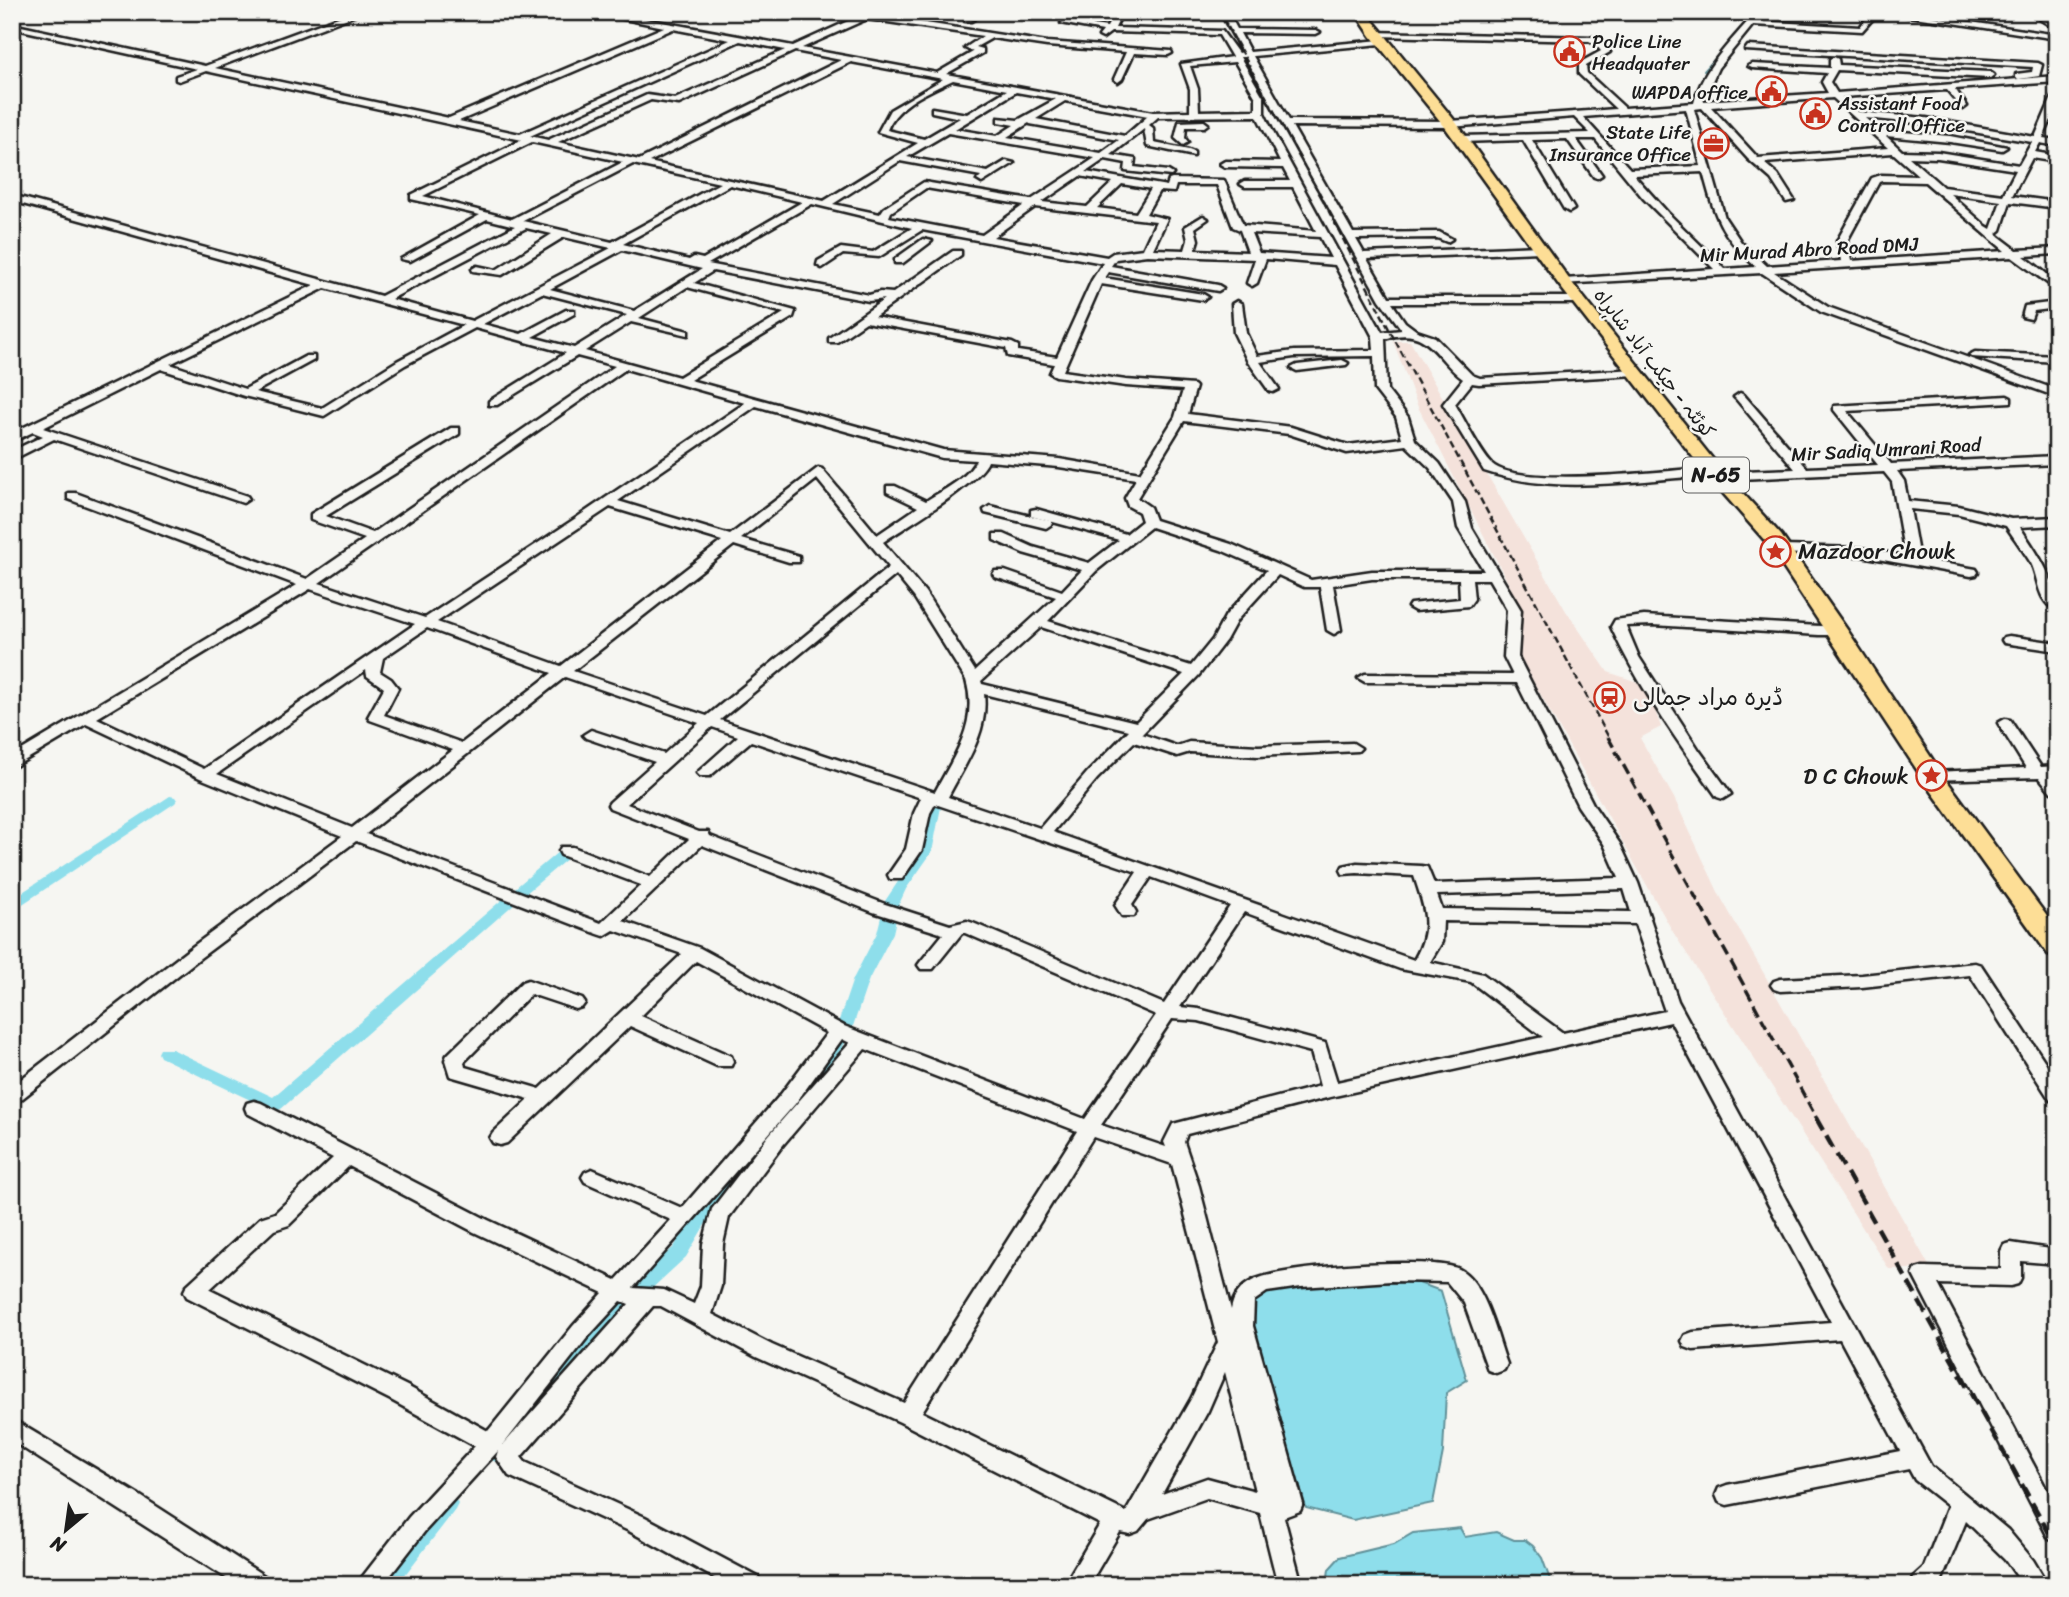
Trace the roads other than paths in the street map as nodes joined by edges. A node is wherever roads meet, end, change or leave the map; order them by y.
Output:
1 (360, 12) edge
2 (593, 12) edge
3 (644, 12) edge
4 (982, 12) edge
5 (1087, 12) edge
6 (1224, 12) edge
7 (1360, 12) edge
8 (1760, 12) edge
9 (1875, 12) edge
10 (1885, 12) edge
11 (2032, 12) edge
12 (871, 14) edge
13 (1117, 14) edge
14 (627, 19) junction
15 (968, 19) dead end
16 (1974, 21) joint
17 (1065, 23) dead end
18 (1752, 23) junction
19 (12, 26) edge
20 (673, 27) junction
21 (2057, 28) edge
22 (1109, 30) junction
23 (1234, 30) junction
24 (1316, 32) dead end
25 (1180, 34) junction
26 (991, 35) junction
27 (2057, 37) edge
28 (1378, 38) junction
29 (738, 39) junction
30 (1094, 47) junction
31 (1748, 48) dead end
32 (796, 49) junction
33 (1131, 50) junction
34 (1168, 53) junction
35 (1833, 53) junction
36 (1249, 54) junction
37 (1235, 57) junction
38 (1914, 57) junction
39 (850, 60) junction
40 (1185, 64) junction
41 (1752, 66) dead end
42 (2057, 67) edge
43 (205, 68) junction
44 (1834, 69) junction
45 (1920, 72) junction
46 (939, 75) junction
47 (179, 78) dead end
48 (951, 78) junction
49 (1118, 79) dead end
50 (2054, 80) edge
51 (1949, 86) junction
52 (1015, 89) junction
53 (1833, 94) junction
54 (2057, 95) edge
55 (1061, 98) junction
56 (1698, 105) junction
57 (1963, 106) dead end
58 (1052, 107) junction
59 (1064, 109) dead end
60 (936, 110) dead end
61 (1623, 111) junction
62 (1076, 112) dead end
63 (1259, 113) junction
64 (1195, 114) junction
65 (1575, 114) junction
66 (1855, 114) junction
67 (1155, 115) junction
68 (2052, 115) edge
69 (969, 117) junction
70 (1001, 120) dead end
71 (1030, 121) junction
72 (448, 122) junction
73 (1285, 123) junction
74 (1266, 124) junction
75 (1145, 125) junction
76 (947, 130) junction
77 (1456, 131) junction
78 (1042, 133) dead end
79 (1878, 134) junction
80 (1598, 136) junction
81 (1526, 137) junction
82 (1570, 137) junction
83 (518, 138) junction
84 (1128, 139) junction
85 (529, 140) junction
86 (996, 140) junction
87 (2038, 140) junction
88 (926, 142) junction
89 (1183, 142) dead end
90 (2057, 143) edge
91 (547, 144) junction
92 (1024, 144) junction
93 (2002, 147) dead end
94 (1898, 152) junction
95 (1191, 154) dead end
96 (2028, 154) junction
97 (1103, 156) junction
98 (898, 158) junction
99 (2057, 159) edge
100 (1756, 161) junction
101 (636, 162) junction
102 (1009, 163) dead end
103 (1225, 164) dead end
104 (1286, 165) junction
105 (2019, 168) junction
106 (1707, 169) junction
107 (1629, 172) junction
108 (1077, 173) junction
109 (1168, 174) dead end
110 (990, 175) junction
111 (1597, 175) dead end
112 (1929, 179) junction
113 (1120, 181) junction
114 (729, 182) junction
115 (1245, 184) dead end
116 (1297, 184) junction
117 (1156, 188) junction
118 (1941, 190) junction
119 (962, 193) junction
120 (2007, 197) junction
121 (12, 198) edge
122 (1789, 200) dead end
123 (811, 201) junction
124 (1032, 203) junction
125 (826, 205) junction
126 (2057, 205) edge
127 (1569, 209) dead end
128 (1087, 212) junction
129 (1139, 217) junction
130 (883, 218) junction
131 (1203, 219) dead end
132 (520, 223) junction
133 (1175, 226) junction
134 (921, 227) junction
135 (1246, 230) junction
136 (564, 234) junction
137 (1325, 234) junction
138 (1990, 234) junction
139 (1349, 236) junction
140 (984, 239) junction
141 (1447, 239) dead end
142 (927, 241) dead end
143 (618, 245) junction
144 (1540, 248) junction
145 (218, 250) dead end
146 (1147, 252) junction
147 (957, 253) dead end
148 (2055, 253) edge
149 (1189, 254) junction
150 (2017, 254) junction
151 (1259, 256) junction
152 (1360, 256) junction
153 (406, 259) dead end
154 (899, 261) dead end
155 (1338, 262) junction
156 (1107, 264) junction
157 (1847, 264) junction
158 (822, 265) dead end
159 (928, 267) dead end
160 (711, 268) junction
161 (477, 269) dead end
162 (1765, 269) junction
163 (1722, 272) junction
164 (1097, 280) junction
165 (1564, 282) junction
166 (1252, 283) dead end
167 (324, 284) junction
168 (686, 284) junction
169 (1217, 288) dead end
170 (2057, 288) edge
171 (543, 290) junction
172 (892, 296) junction
173 (1203, 297) dead end
174 (385, 298) junction
175 (1385, 300) junction
176 (1578, 300) junction
177 (1237, 304) dead end
178 (2057, 305) edge
179 (570, 312) dead end
180 (634, 317) junction
181 (2026, 317) dead end
182 (864, 318) junction
183 (476, 326) junction
184 (684, 333) dead end
185 (1413, 333) junction
186 (1379, 337) junction
187 (522, 338) junction
188 (833, 340) dead end
189 (2001, 348) dead end
190 (575, 352) junction
191 (1975, 355) dead end
192 (310, 358) dead end
193 (1380, 358) junction
194 (2010, 358) junction
195 (2057, 359) edge
196 (1253, 360) junction
197 (1060, 361) junction
198 (161, 365) junction
199 (625, 365) junction
200 (1297, 368) dead end
201 (1636, 372) junction
202 (1469, 379) junction
203 (680, 381) junction
204 (1273, 389) dead end
205 (248, 394) junction
206 (2057, 394) edge
207 (1740, 397) dead end
208 (2007, 400) dead end
209 (755, 401) junction
210 (494, 402) dead end
211 (1181, 417) junction
212 (32, 429) junction
213 (455, 431) dead end
214 (53, 435) junction
215 (12, 438) edge
216 (1409, 441) junction
217 (12, 456) edge
218 (983, 458) junction
219 (2057, 460) edge
220 (1886, 468) junction
221 (1804, 472) junction
222 (1716, 473) junction
223 (1144, 477) junction
224 (891, 489) dead end
225 (72, 496) dead end
226 (243, 499) dead end
227 (608, 502) junction
228 (1902, 505) junction
229 (926, 506) junction
230 (990, 510) dead end
231 (1036, 513) dead end
232 (1064, 520) junction
233 (2057, 520) edge
234 (1149, 522) junction
235 (2011, 523) junction
236 (999, 537) dead end
237 (375, 538) junction
238 (1128, 538) junction
239 (732, 539) junction
240 (876, 542) junction
241 (1782, 550) junction
242 (794, 559) dead end
243 (1913, 561) junction
244 (897, 567) junction
245 (1091, 568) junction
246 (1276, 569) junction
247 (1971, 572) dead end
248 (1000, 574) dead end
249 (1494, 575) junction
250 (1465, 576) junction
251 (1326, 583) junction
252 (308, 584) junction
253 (1065, 596) junction
254 (2057, 606) edge
255 (1415, 607) dead end
256 (1038, 622) junction
257 (426, 623) junction
258 (1334, 630) dead end
259 (1838, 631) junction
260 (2009, 640) dead end
261 (2057, 647) edge
262 (376, 656) junction
263 (563, 672) junction
264 (1194, 672) junction
265 (1365, 678) dead end
266 (1522, 679) junction
267 (975, 683) junction
268 (87, 719) junction
269 (709, 721) junction
270 (2005, 723) dead end
271 (1136, 733) junction
272 (748, 734) junction
273 (591, 735) dead end
274 (1353, 748) dead end
275 (463, 749) junction
276 (666, 760) junction
277 (12, 763) edge
278 (2045, 772) edge
279 (705, 773) dead end
280 (205, 775) junction
281 (1933, 777) junction
282 (2057, 789) edge
283 (1723, 794) dead end
284 (934, 799) junction
285 (1042, 834) junction
286 (354, 835) junction
287 (702, 836) junction
288 (567, 851) dead end
289 (1147, 870) junction
290 (1349, 870) dead end
291 (896, 875) dead end
292 (1630, 883) junction
293 (653, 884) junction
294 (1428, 890) junction
295 (1240, 905) junction
296 (1129, 912) dead end
297 (1434, 915) junction
298 (1641, 918) junction
299 (611, 923) junction
300 (954, 932) junction
301 (2057, 948) edge
302 (694, 953) junction
303 (927, 965) dead end
304 (1419, 967) junction
305 (1780, 985) dead end
306 (576, 1003) dead end
307 (1167, 1012) junction
308 (1676, 1015) junction
309 (628, 1018) junction
310 (838, 1031) junction
311 (863, 1039) junction
312 (1558, 1039) junction
313 (724, 1061) dead end
314 (1330, 1090) junction
315 (2057, 1095) edge
316 (12, 1096) edge
317 (544, 1097) junction
318 (254, 1108) dead end
319 (1089, 1128) junction
320 (500, 1138) dead end
321 (346, 1157) junction
322 (1179, 1159) junction
323 (592, 1177) dead end
324 (685, 1218) junction
325 (2053, 1257) dead end
326 (617, 1290) junction
327 (649, 1296) junction
328 (700, 1319) junction
329 (1845, 1330) junction
330 (1693, 1340) dead end
331 (1227, 1345) junction
332 (1496, 1364) dead end
333 (908, 1415) junction
334 (12, 1429) edge
335 (491, 1444) junction
336 (1915, 1458) junction
337 (1727, 1495) dead end
338 (1961, 1503) junction
339 (1272, 1506) junction
340 (1139, 1512) junction
341 (2053, 1518) edge
342 (1115, 1520) junction
343 (734, 1581) edge
344 (258, 1585) edge
345 (368, 1585) edge
346 (1076, 1585) edge
347 (1290, 1585) edge
348 (1922, 1585) edge
349 (2036, 1585) edge

1 - 43 street
2 - 14 street
3 - 14 street
4 - 15 street
5 - 13 street
6 - 23 street
7 - 28 highway, کوئٹہ - جیکب آباد شاہراہ / N-65
8 - 18 street
9 - 18 street
10 - 16 street
11 - 21 street
12 - 26 street
12 - 32 street
13 - 22 street
14 - 20 street
16 - 27 street
17 - 22 street
18 - 56 street
19 - 43 street
20 - 29 street
20 - 72 street
22 - 25 street
22 - 30 street
23 - 24 street
23 - 36 street
25 - 34 street
25 - 37 street
26 - 30 street
26 - 46 street
28 - 36 street
28 - 61 street
28 - 77 highway, کوئٹہ - جیکب آباد شاہراہ / N-65
29 - 32 street
29 - 83 street
30 - 33 street
31 - 35 street
32 - 39 street
32 - 91 street
33 - 34 street
33 - 49 street
34 - 40 street
35 - 38 street
35 - 44 street
36 - 37 street
36 - 73 street
37 - 40 street
37 - 63 street
38 - 45 street
38 - 45 street
39 - 46 street
39 - 101 street
40 - 64 street
41 - 44 street
42 - 50 street
43 - 47 street
43 - 72 street
44 - 45 street
44 - 53 street
46 - 48 street
48 - 52 street
48 - 88 street
50 - 51 street
51 - 53 street
51 - 57 street
52 - 55 street
52 - 69 street
53 - 56 street
53 - 66 street
54 - 68 street
55 - 58 street
55 - 67 street
55 - 70 street
56 - 61 street
56 - 100 street
56 - 106 street
58 - 59 street
58 - 71 street
60 - 69 street
61 - 65 street
62 - 75 street
63 - 64 street
63 - 74 street
64 - 67 street
65 - 77 street
65 - 80 street
66 - 79 street
66 - 87 street
67 - 75 street
68 - 87 street
69 - 76 street
71 - 84 street
71 - 86 street
72 - 83 street
73 - 77 street
73 - 139 street
74 - 89 street
74 - 104 street
75 - 84 street
75 - 95 street
76 - 86 street
76 - 88 street
77 - 81 street
77 - 144 highway, کوئٹہ - جیکب آباد شاہراہ / N-65
78 - 92 street
79 - 93 street
79 - 94 street
80 - 82 street
80 - 107 street
81 - 82 street
81 - 127 street
82 - 111 street
83 - 85 street
84 - 97 street
85 - 91 street
85 - 132 street
86 - 92 street
87 - 90 street
87 - 96 street
88 - 98 street
91 - 101 street
92 - 97 street
94 - 100 street
94 - 105 street
94 - 112 street
96 - 99 street
96 - 105 street
97 - 108 street
97 - 109 street
98 - 110 street
98 - 125 street
100 - 122 street
101 - 114 street
101 - 132 street
102 - 110 street
103 - 104 street
104 - 116 street
105 - 120 street
106 - 107 street
106 - 162 street
107 - 163 street
108 - 113 street
108 - 124 street
110 - 119 street
112 - 118 street
112 - 157 street
113 - 117 street
113 - 128 street
114 - 123 street
114 - 143 street
115 - 116 street
116 - 137 street
117 - 129 street
117 - 135 street
118 - 120 street
118 - 138 street
119 - 124 street
119 - 130 street
120 - 126 street
120 - 138 street
121 - 167 street
123 - 125 street
123 - 143 street
124 - 128 street
124 - 140 street
125 - 130 street
128 - 129 street
129 - 133 street
130 - 134 street
131 - 133 street
132 - 136 street
132 - 143 street
132 - 153 street
132 - 174 street
133 - 146 street
133 - 149 street
134 - 140 street
134 - 158 street
135 - 137 street
135 - 151 street
136 - 143 street
136 - 161 street
137 - 155 street
138 - 150 street
139 - 141 street
139 - 152 street
140 - 156 street
142 - 154 street
143 - 160 street
143 - 171 street
144 - 152 street
144 - 165 highway, کوئٹہ - جیکب آباد شاہراہ / N-65
145 - 174 street
146 - 149 street
146 - 156 street
147 - 172 street
148 - 150 street, Mir Murad Abro Road DMJ
149 - 151 street
150 - 157 street, Mir Murad Abro Road DMJ
150 - 170 street
151 - 155 street
151 - 166 street
152 - 175 street
155 - 186 street
156 - 164 street
156 - 169 street
157 - 162 street, Mir Murad Abro Road DMJ
159 - 172 street
160 - 168 street
160 - 172 street
162 - 163 street, Mir Murad Abro Road DMJ
162 - 206 street
163 - 165 street, Mir Murad Abro Road DMJ
164 - 173 street
164 - 197 street
165 - 176 highway, کوئٹہ - جیکب آباد شاہراہ / N-65
167 - 174 street
167 - 198 street
168 - 180 street
168 - 203 street
171 - 180 street
171 - 183 street
172 - 182 street
174 - 183 street
175 - 176 street
175 - 185 street
176 - 201 highway, کوئٹہ - جیکب آباد شاہراہ / N-65
177 - 196 street
178 - 181 street
179 - 187 street
180 - 184 street
180 - 190 street
182 - 188 street
182 - 197 street
183 - 187 street
183 - 205 street
185 - 186 street
185 - 202 street
186 - 193 street
187 - 190 street
189 - 194 street
190 - 199 street
190 - 210 street
191 - 194 street
192 - 205 street
193 - 196 street
193 - 200 street
193 - 216 street
194 - 195 street
196 - 204 street
197 - 211 street
198 - 205 street
198 - 212 street
199 - 203 street
199 - 237 street
201 - 202 street
201 - 222 highway, کوئٹہ - جیکب آباد شاہراہ / N-65
202 - 222 street, Mir Sadiq Umrani Road
203 - 209 street
207 - 221 street
208 - 220 street
209 - 218 street
209 - 227 street
211 - 216 street
211 - 223 street
212 - 214 street
212 - 215 street
213 - 237 street
214 - 217 street
214 - 226 street
216 - 249 street
218 - 223 street
218 - 229 street
219 - 220 street, Mir Sadiq Umrani Road
220 - 221 street, Mir Sadiq Umrani Road
220 - 228 street
221 - 222 street, Mir Sadiq Umrani Road
222 - 241 highway, کوئٹہ - جیکب آباد شاہراہ / N-65
223 - 234 street
224 - 229 street
225 - 252 street
227 - 239 street
227 - 257 street
228 - 235 street
228 - 243 street
229 - 240 street
230 - 232 street
231 - 232 street
232 - 238 street
233 - 235 street
234 - 238 street
234 - 246 street
235 - 254 street
236 - 245 street
237 - 252 street
238 - 245 street
239 - 240 street
239 - 242 street
239 - 263 street
240 - 244 street
241 - 243 street
241 - 259 highway, کوئٹہ - جیکب آباد شاہراہ / N-65
243 - 247 street
244 - 267 street
244 - 269 street
245 - 253 street
246 - 251 street
246 - 264 street
248 - 253 street
249 - 250 street
249 - 266 street
250 - 251 street
250 - 255 street
251 - 258 street
252 - 257 street
252 - 268 street
253 - 256 street
256 - 264 street
256 - 267 street
257 - 262 street
257 - 263 street
259 - 281 highway, کوئٹہ - جیکب آباد شاہراہ / N-65
259 - 283 street
260 - 261 street
262 - 275 street
262 - 280 street
263 - 269 street
263 - 275 street
264 - 271 street
265 - 266 street
266 - 292 street
267 - 271 street
267 - 284 street
268 - 277 street
268 - 280 street
269 - 272 street
269 - 276 street
270 - 278 street
271 - 274 street
271 - 285 street
272 - 279 street
272 - 284 street
273 - 276 street
275 - 286 street
276 - 287 street
278 - 281 street
278 - 282 street
280 - 286 street
281 - 301 highway, کوئٹہ - جیکب آباد شاہراہ / N-65
284 - 285 street
284 - 291 street
285 - 289 street
286 - 299 street
286 - 316 street
287 - 293 street
287 - 300 street
288 - 293 street
289 - 295 street
289 - 296 street
290 - 294 street
292 - 294 street
292 - 298 street
293 - 299 street
294 - 297 street
295 - 304 street
295 - 307 street
297 - 298 street
297 - 304 street
298 - 308 street
299 - 302 street
300 - 303 street
300 - 307 street
302 - 309 street
302 - 310 street
304 - 312 street
305 - 315 street
306 - 317 street
307 - 314 street
307 - 319 street
308 - 312 street
308 - 329 street
309 - 313 street
309 - 317 street
310 - 311 street
310 - 324 street
311 - 319 street
311 - 328 street
312 - 314 street
314 - 322 street
317 - 320 street
318 - 321 street
319 - 322 street
319 - 333 street
321 - 326 street
321 - 335 street
322 - 331 street
323 - 324 street
324 - 326 street
325 - 341 street
326 - 327 street
326 - 335 street
327 - 328 street
327 - 343 street
328 - 333 street
329 - 330 street
329 - 336 street
331 - 339 street
331 - 340 street
332 - 339 street
333 - 342 street
334 - 344 street
335 - 345 street
336 - 337 street
336 - 338 street
338 - 348 street
338 - 349 street
339 - 340 street
339 - 347 street
340 - 342 street
342 - 346 street

